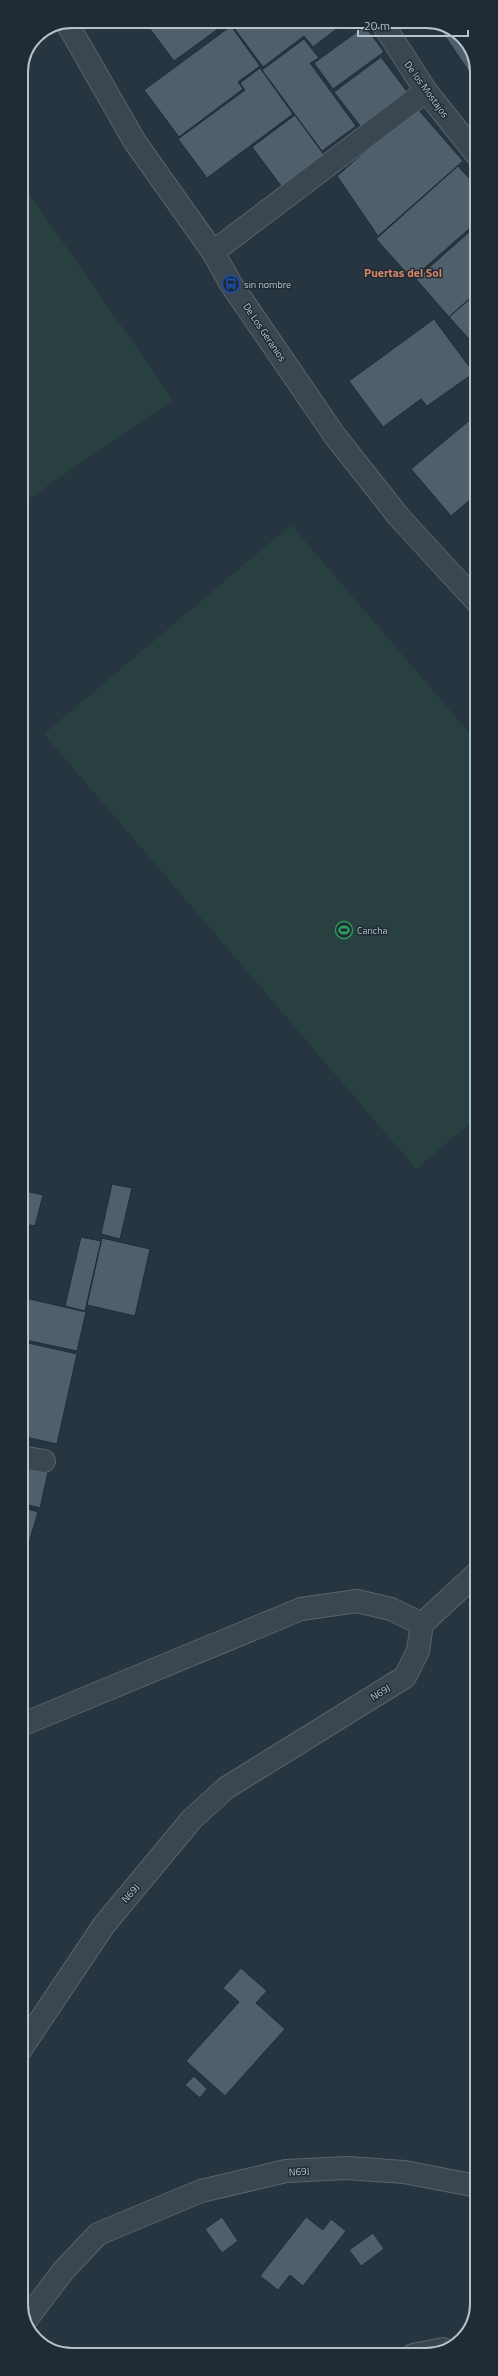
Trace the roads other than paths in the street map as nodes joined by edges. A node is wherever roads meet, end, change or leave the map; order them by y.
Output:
1 (70, 28) edge
2 (386, 28) edge
3 (426, 91) junction
4 (470, 147) edge
5 (213, 252) junction
6 (470, 594) edge
7 (28, 1458) edge
8 (44, 1461) dead end
9 (470, 1579) edge
10 (422, 1624) junction
11 (28, 1722) edge
12 (28, 2039) edge
13 (470, 2185) edge
14 (29, 2316) edge

1 - 5 street, De Los Geranios
2 - 3 street, De los Mostajos
3 - 4 street, De los Mostajos
3 - 5 street
5 - 6 street, De Los Geranios
7 - 8 street
9 - 10 street
10 - 11 street
10 - 12 street, N69J
13 - 14 street, N69J

